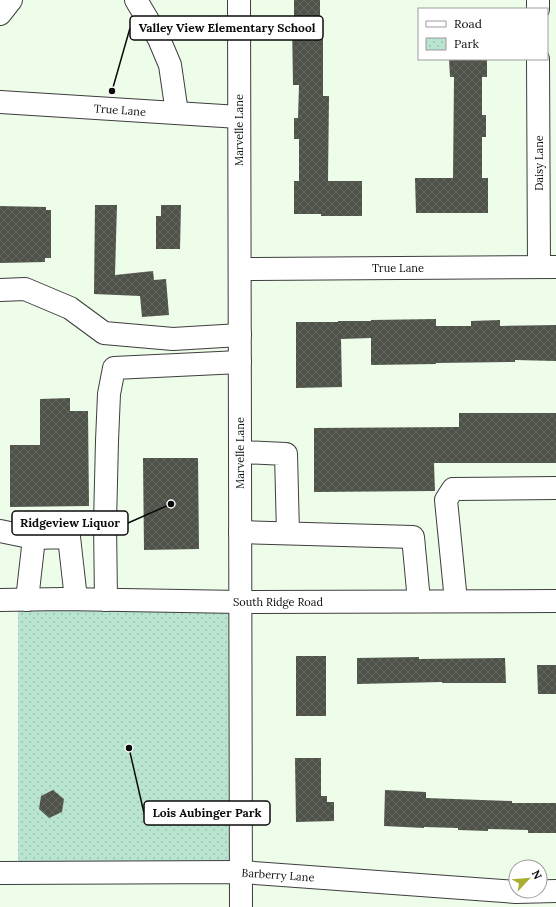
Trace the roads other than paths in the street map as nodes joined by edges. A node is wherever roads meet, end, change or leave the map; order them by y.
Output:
1 (11, 0) edge
2 (136, 0) edge
3 (239, 0) edge
4 (0, 14) edge
5 (538, 60) edge
6 (0, 102) edge
7 (177, 113) junction
8 (239, 117) junction
9 (548, 267) edge
10 (240, 269) junction
11 (0, 290) edge
12 (240, 335) junction
13 (240, 362) junction
14 (240, 452) junction
15 (556, 488) edge
16 (0, 531) edge
17 (240, 532) junction
18 (288, 533) junction
19 (34, 538) junction
20 (76, 599) junction
21 (0, 600) edge
22 (27, 600) junction
23 (106, 600) junction
24 (420, 601) junction
25 (456, 601) junction
26 (556, 601) edge
27 (240, 602) junction
28 (241, 872) junction
29 (0, 873) edge
30 (508, 891) edge
31 (241, 907) edge

1 - 4 street
2 - 7 street
3 - 8 street, Marvelle Lane
5 - 9 street, Daisy Lane
6 - 7 street, True Lane
7 - 8 street, True Lane
8 - 10 street, Marvelle Lane
9 - 10 street, True Lane
10 - 12 street, Marvelle Lane
11 - 12 street
12 - 13 street, Marvelle Lane
13 - 14 street, Marvelle Lane
13 - 23 street
14 - 17 street, Marvelle Lane
14 - 18 street
15 - 25 street
16 - 19 street
17 - 18 street
17 - 27 street, Marvelle Lane
18 - 24 street
19 - 20 street
19 - 22 street
20 - 22 street, South Ridge Road
20 - 23 street, South Ridge Road
21 - 22 street, South Ridge Road
23 - 27 street, South Ridge Road
24 - 25 street, South Ridge Road
24 - 27 street, South Ridge Road
25 - 26 street, South Ridge Road
27 - 28 street, Marvelle Lane
28 - 29 street, Barberry Lane
28 - 30 street, Barberry Lane
28 - 31 street, Marvelle Lane

